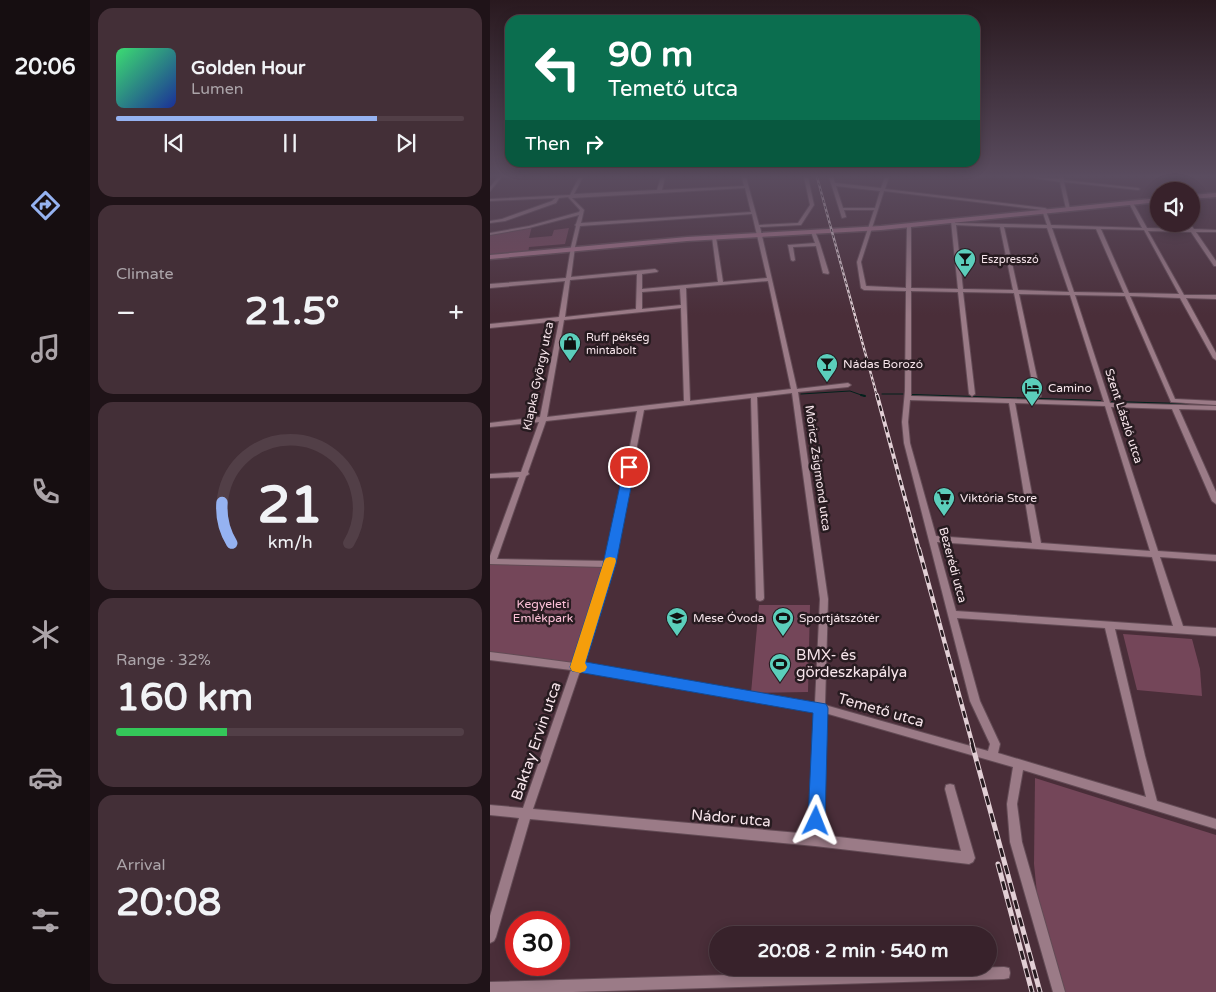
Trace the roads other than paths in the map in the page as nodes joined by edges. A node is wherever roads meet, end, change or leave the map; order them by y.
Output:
1 (542, 223) edge
2 (614, 223) edge
3 (799, 223) edge
4 (872, 223) edge
5 (950, 223) edge
6 (954, 223) edge
7 (959, 223) edge
8 (1049, 223) edge
9 (1142, 223) edge
10 (577, 226) joint
11 (757, 226) joint
12 (908, 226) junction
13 (1002, 226) junction
14 (1050, 227) junction
15 (1098, 228) junction
16 (870, 229) junction
17 (1145, 229) junction
18 (1150, 229) edge
19 (1200, 230) edge
20 (1216, 231) edge
21 (813, 232) junction
22 (1194, 232) edge
23 (490, 234) edge
24 (760, 235) junction
25 (714, 237) junction
26 (818, 244) junction
27 (572, 249) junction
28 (490, 257) edge
29 (793, 260) dead end
30 (1216, 265) edge
31 (655, 271) dead end
32 (640, 272) junction
33 (826, 273) dead end
34 (568, 279) junction
35 (770, 279) junction
36 (721, 284) junction
37 (490, 286) edge
38 (683, 287) junction
39 (908, 289) junction
40 (962, 290) junction
41 (640, 291) junction
42 (1016, 291) junction
43 (1072, 293) junction
44 (1126, 294) junction
45 (1182, 296) junction
46 (1216, 297) edge
47 (684, 306) junction
48 (639, 310) junction
49 (562, 318) junction
50 (490, 326) edge
51 (1216, 358) edge
52 (848, 385) dead end
53 (795, 392) junction
54 (972, 394) dead end
55 (1038, 396) dead end
56 (754, 397) junction
57 (907, 398) junction
58 (1012, 402) junction
59 (687, 403) junction
60 (1216, 403) edge
61 (1174, 404) junction
62 (1107, 405) junction
63 (641, 408) junction
64 (1216, 408) edge
65 (542, 419) junction
66 (490, 425) edge
67 (525, 474) junction
68 (490, 476) edge
69 (1216, 501) edge
70 (933, 539) junction
71 (1037, 546) junction
72 (1156, 554) junction
73 (1216, 558) edge
74 (610, 564) junction
75 (760, 598) dead end
76 (952, 614) junction
77 (1110, 624) junction
78 (1179, 629) junction
79 (1216, 632) edge
80 (490, 656) edge
81 (577, 667) junction
82 (821, 708) junction
83 (992, 756) junction
84 (1020, 764) junction
85 (950, 789) dead end
86 (1153, 805) junction
87 (490, 810) edge
88 (526, 815) junction
89 (1216, 824) edge
90 (815, 840) junction
91 (490, 936) edge
92 (1004, 974) dead end
93 (490, 988) edge
94 (1059, 992) edge

1 - 23 street
2 - 10 street
3 - 11 street
4 - 16 street
5 - 12 main road
6 - 40 street
7 - 13 street
8 - 14 street, Szent László utca
9 - 17 street
10 - 27 street, Klapka György utca
11 - 24 street, Móricz Zsigmond utca
12 - 16 main road
12 - 39 street, Bezerédi utca
13 - 14 street
13 - 42 street
14 - 15 street
14 - 43 street, Szent László utca
15 - 17 street
15 - 44 street
16 - 21 main road
16 - 39 street
17 - 18 street
17 - 45 street
19 - 20 street
21 - 24 main road
21 - 26 street
22 - 30 street
24 - 25 main road
24 - 35 street, Móricz Zsigmond utca
25 - 27 main road
25 - 36 street
26 - 29 street
26 - 33 street
27 - 28 main road
27 - 34 street, Klapka György utca
31 - 32 street
32 - 34 street
32 - 41 street
34 - 37 street
34 - 49 street, Klapka György utca
35 - 36 street
35 - 53 street, Móricz Zsigmond utca
36 - 38 street
38 - 41 street
38 - 47 street
39 - 40 street
39 - 57 street, Bezerédi utca
40 - 42 street
40 - 54 street
41 - 48 street
42 - 43 street
42 - 55 street
43 - 44 street
43 - 62 street, Szent László utca
44 - 45 street
44 - 61 street
45 - 46 street
45 - 51 street
47 - 48 street
47 - 59 street
48 - 49 street
49 - 50 street
49 - 65 street, Klapka György utca
52 - 53 street
53 - 56 street
53 - 82 street, Móricz Zsigmond utca
56 - 59 street
56 - 75 street
57 - 58 street
57 - 70 street, Bezerédi utca
58 - 62 street
58 - 71 street
59 - 63 street
60 - 61 street
61 - 62 street
61 - 64 street
61 - 69 street
62 - 72 street, Szent László utca
63 - 65 street
63 - 74 street, Baktay Ervin utca
65 - 66 street
65 - 67 street, Klapka György utca
67 - 68 street
67 - 74 street, Klapka György utca
70 - 71 street
70 - 76 street, Bezerédi utca
71 - 72 street
72 - 73 street
72 - 78 street, Szent László utca
74 - 81 street, Baktay Ervin utca
76 - 77 street
76 - 83 street, Bezerédi utca
77 - 78 street
77 - 86 street
78 - 79 street
80 - 81 street, Temető utca
81 - 82 street, Temető utca
81 - 88 street, Baktay Ervin utca
82 - 83 street, Temető utca
82 - 90 street, Móricz Zsigmond utca
83 - 84 street, Temető utca
84 - 86 street, Temető utca
84 - 94 street
85 - 90 street, Nádor utca
86 - 89 street, Temető utca
87 - 88 street, Nádor utca
88 - 90 street, Nádor utca
88 - 91 street, Baktay Ervin utca
92 - 93 street

